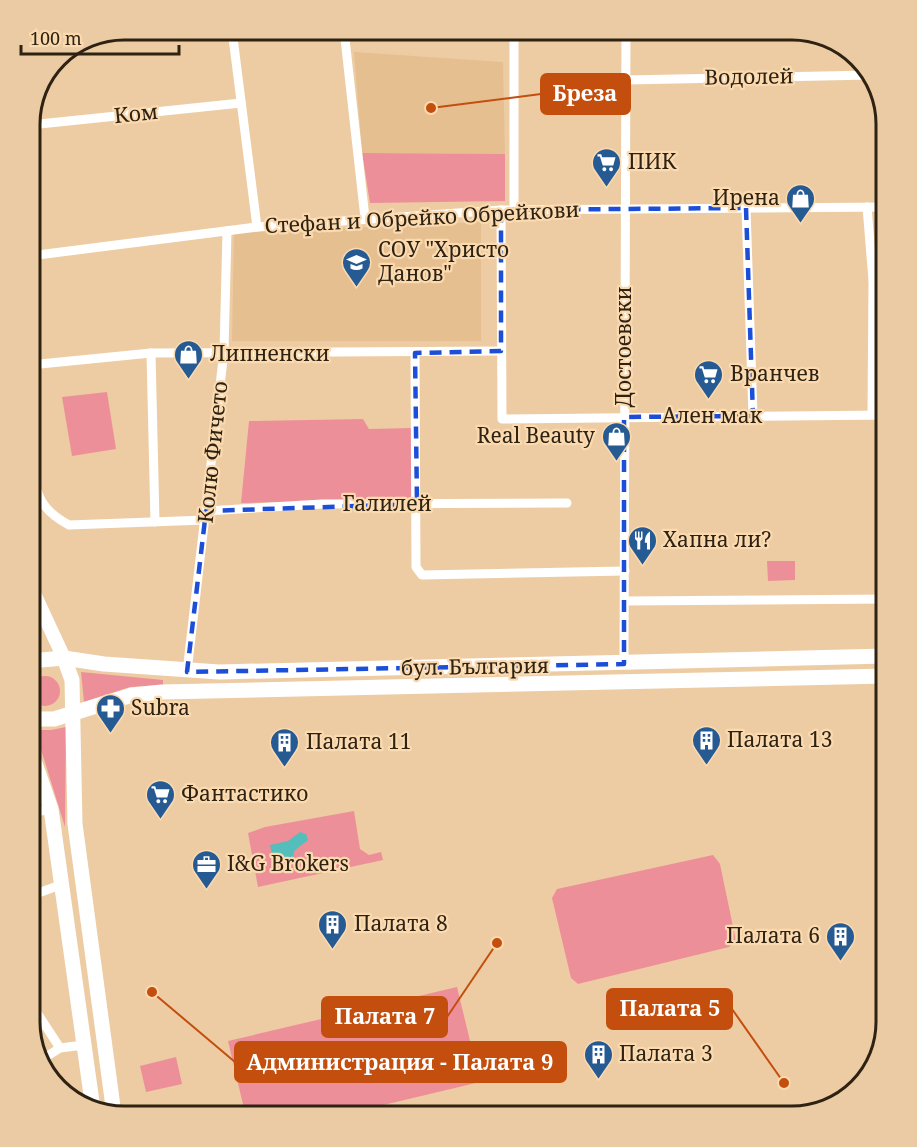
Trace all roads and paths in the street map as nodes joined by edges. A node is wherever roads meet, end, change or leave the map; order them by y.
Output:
1 (233, 41) edge
2 (345, 41) edge
3 (514, 41) edge
4 (626, 41) edge
5 (860, 75) edge
6 (625, 80) junction
7 (241, 103) junction
8 (41, 124) edge
9 (867, 207) junction
10 (876, 207) edge
11 (746, 208) junction
12 (514, 209) junction
13 (625, 209) junction
14 (501, 210) junction
15 (365, 218) junction
16 (257, 227) junction
17 (227, 231) junction
18 (41, 254) edge
19 (873, 280) joint
20 (224, 351) junction
21 (501, 351) junction
22 (152, 352) junction
23 (415, 353) junction
24 (873, 356) joint
25 (41, 364) edge
26 (872, 415) junction
27 (876, 415) edge
28 (753, 416) junction
29 (624, 417) junction
30 (41, 502) edge
31 (567, 503) dead end
32 (417, 504) junction
33 (205, 516) junction
34 (155, 522) junction
35 (625, 571) junction
36 (876, 599) edge
37 (625, 601) junction
38 (40, 607) edge
39 (876, 656) edge
40 (64, 658) junction
41 (40, 660) edge
42 (624, 664) junction
43 (187, 672) junction
44 (876, 676) edge
45 (72, 712) junction
46 (40, 718) edge
47 (40, 778) edge
48 (51, 809) junction
49 (40, 811) edge
50 (63, 884) junction
51 (40, 892) edge
52 (40, 1017) edge
53 (84, 1045) junction
54 (60, 1048) junction
55 (48, 1056) edge
56 (92, 1100) edge
57 (113, 1106) edge

1 - 7 street
2 - 15 street
3 - 12 street
4 - 6 street, Достоевски
5 - 6 street, Водолей
6 - 13 street, Достоевски
7 - 8 street, Ком
7 - 16 street
9 - 10 street, Стефан и Обрейко Обрейкови
9 - 11 street, Стефан и Обрейко Обрейкови
9 - 19 street
11 - 13 street, Стефан и Обрейко Обрейкови
11 - 28 street
12 - 13 street, Стефан и Обрейко Обрейкови
12 - 14 street, Стефан и Обрейко Обрейкови
13 - 29 street, Достоевски
14 - 15 street, Стефан и Обрейко Обрейкови
14 - 21 street
15 - 16 street, Стефан и Обрейко Обрейкови
16 - 17 street, Стефан и Обрейко Обрейкови
17 - 18 street, Стефан и Обрейко Обрейкови
17 - 20 street, Колю Фичето
19 - 24 street
20 - 22 street
20 - 23 street
20 - 33 street, Колю Фичето
21 - 23 street
21 - 29 street, Ален мак
22 - 25 street
22 - 34 street
23 - 32 street
24 - 26 street
26 - 27 street, Ален мак
26 - 28 street, Ален мак
28 - 29 street, Ален мак
29 - 35 street, Достоевски
30 - 34 street, Галилей
31 - 32 street, Галилей
32 - 33 street, Галилей
32 - 35 street
33 - 34 street, Галилей
33 - 43 street, Колю Фичето
35 - 37 street, Достоевски
36 - 37 street
37 - 42 street, Достоевски
38 - 40 main road
39 - 42 main road, бул. България
40 - 41 main road, бул. България
40 - 43 main road, бул. България
40 - 45 main road
42 - 43 main road, бул. България
44 - 45 main road
45 - 46 main road
45 - 57 main road
47 - 48 main road
48 - 49 street
48 - 50 main road
50 - 51 street
50 - 53 main road
52 - 54 street
53 - 54 street
53 - 56 main road
54 - 55 street

